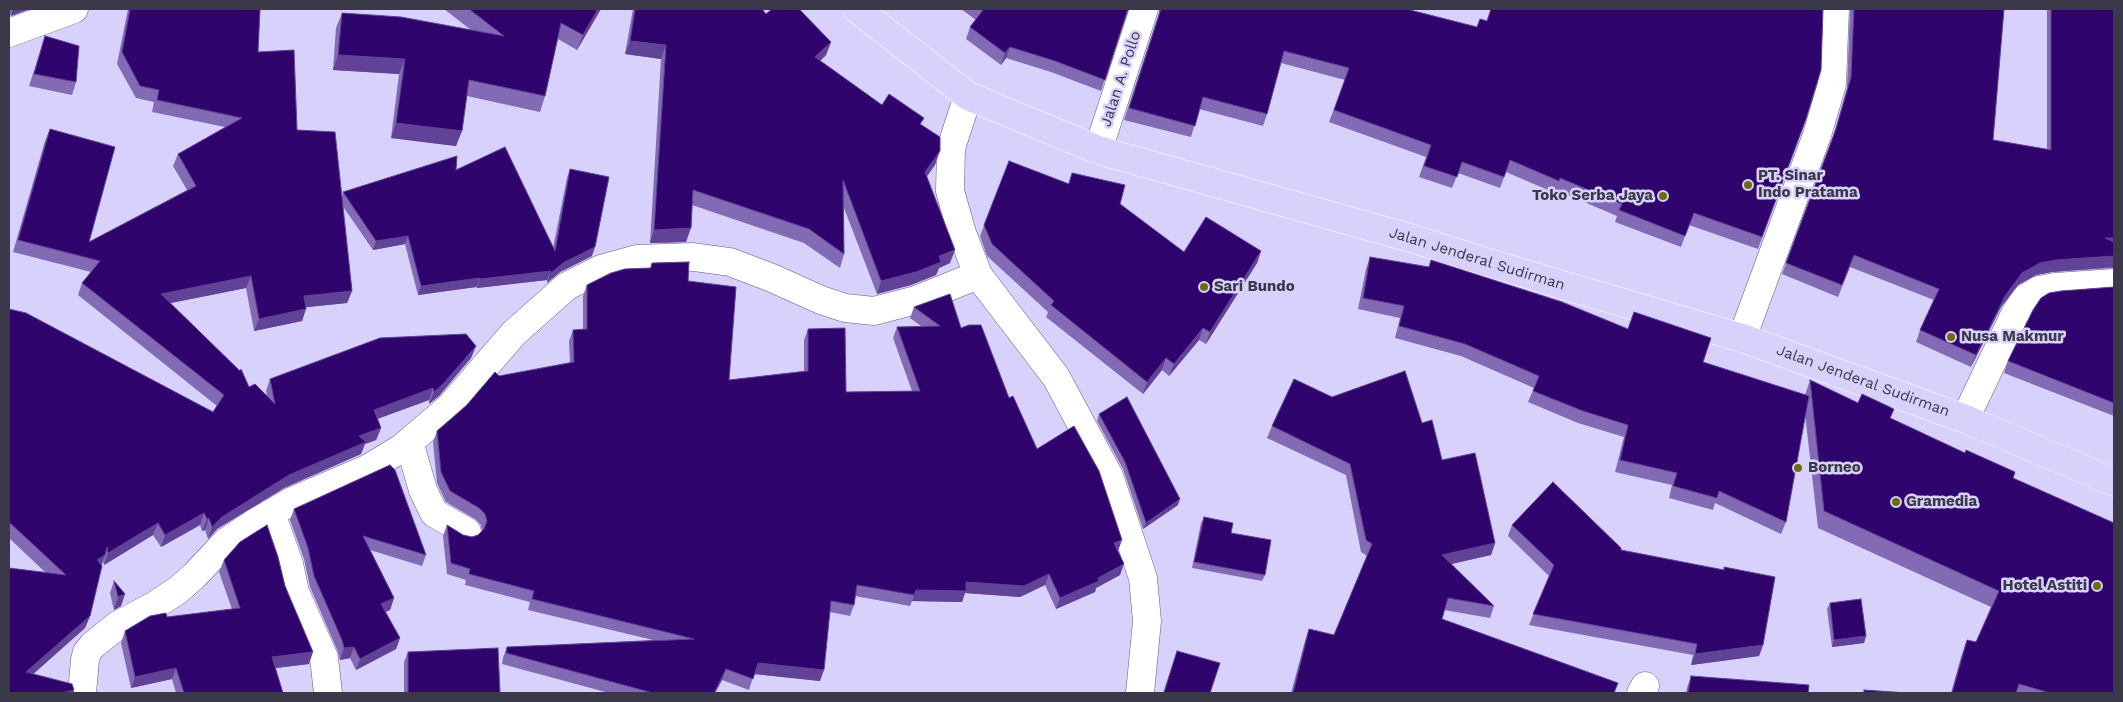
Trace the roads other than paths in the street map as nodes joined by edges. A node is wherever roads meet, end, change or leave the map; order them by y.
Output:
1 (74, 9) edge
2 (1144, 9) edge
3 (1835, 9) edge
4 (862, 10) edge
5 (9, 33) edge
6 (968, 96) junction
7 (1098, 150) junction
8 (978, 275) junction
9 (2114, 282) edge
10 (1742, 338) junction
11 (1966, 419) junction
12 (409, 442) junction
13 (2114, 482) edge
14 (272, 513) junction
15 (467, 532) dead end
16 (327, 680) edge
17 (82, 693) edge
18 (1140, 693) edge

1 - 5 street
2 - 7 street, Jalan A. Pollo
3 - 10 street
4 - 6 main road, Jalan Jenderal Sudirman
6 - 7 main road, Jalan Jenderal Sudirman
6 - 8 street
7 - 10 main road, Jalan Jenderal Sudirman
8 - 12 street
8 - 18 street
9 - 11 street
10 - 11 main road, Jalan Jenderal Sudirman
11 - 13 main road, Jalan Jenderal Sudirman
12 - 14 street
12 - 15 street
14 - 16 street
14 - 17 street

